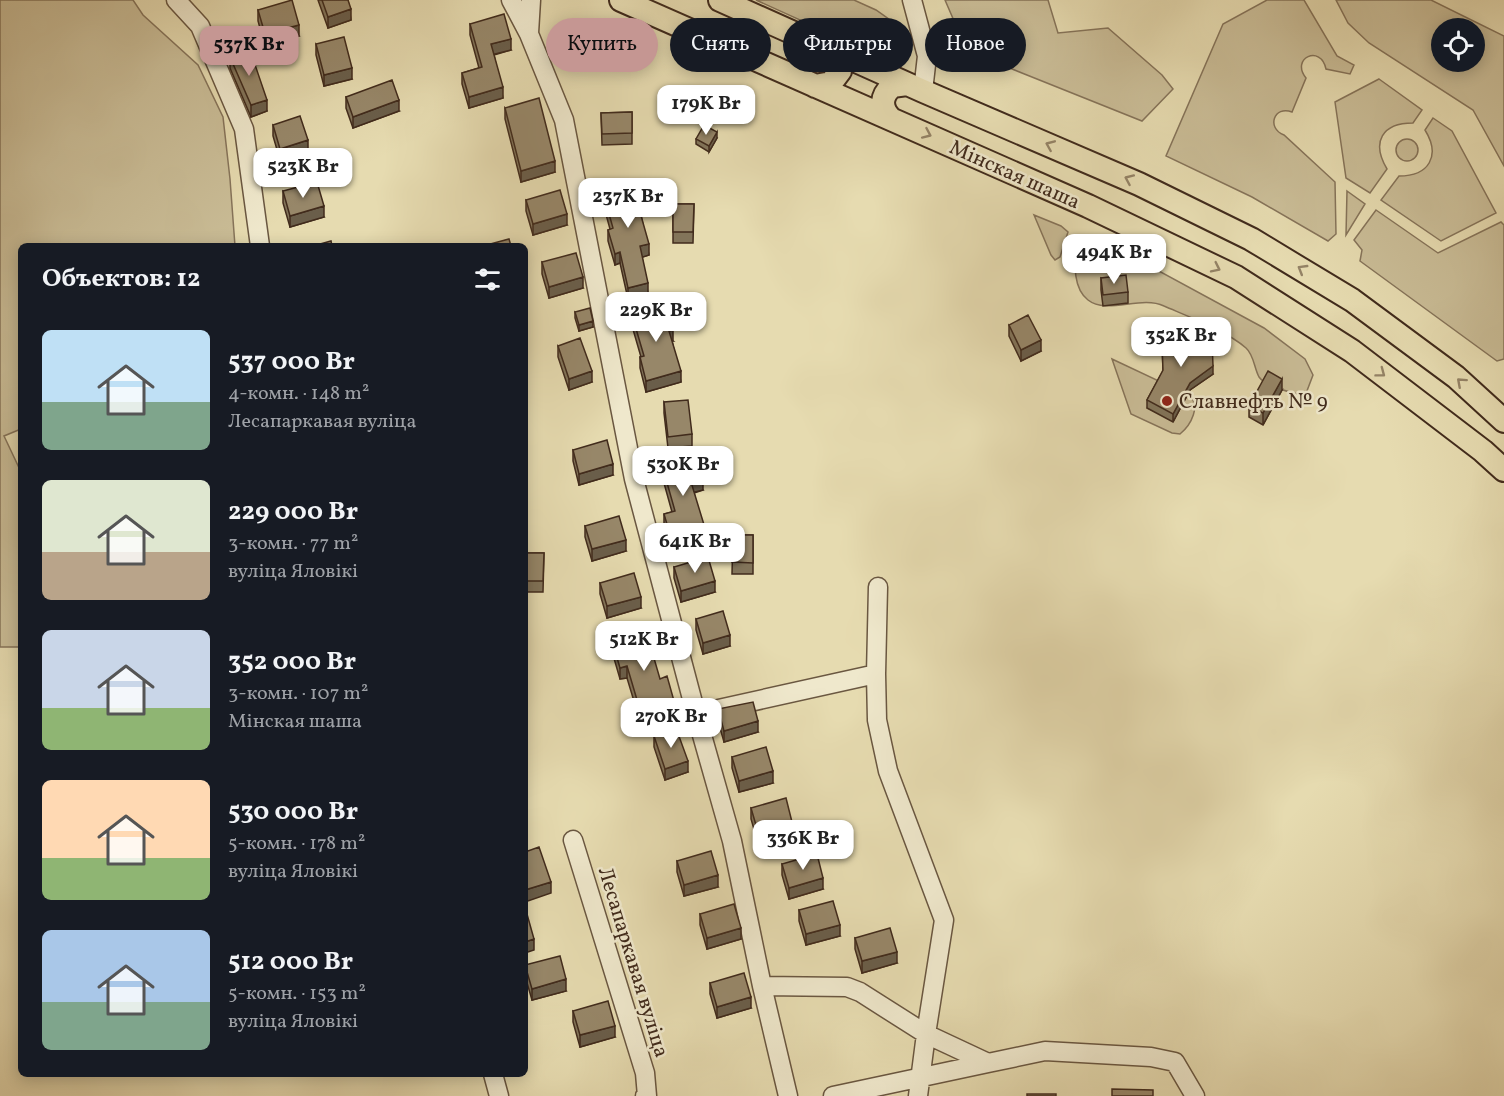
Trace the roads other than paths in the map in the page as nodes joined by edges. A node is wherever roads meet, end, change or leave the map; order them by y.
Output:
1 (176, 0) edge
2 (512, 0) edge
3 (531, 0) edge
4 (621, 0) edge
5 (720, 0) edge
6 (912, 0) edge
7 (783, 28) edge
8 (529, 34) junction
9 (839, 72) edge
10 (880, 72) edge
11 (815, 86) junction
12 (915, 88) junction
13 (890, 118) junction
14 (260, 243) edge
15 (1504, 421) edge
16 (1504, 470) edge
17 (878, 587) dead end
18 (876, 674) junction
19 (696, 714) junction
20 (573, 840) dead end
21 (762, 986) junction
22 (926, 1034) junction
23 (988, 1063) junction
24 (494, 1077) edge
25 (921, 1077) junction
26 (499, 1096) edge
27 (645, 1096) edge
28 (788, 1096) edge
29 (832, 1096) edge
30 (918, 1096) edge
31 (1195, 1096) edge

1 - 14 street
2 - 8 street
3 - 8 street
4 - 11 main road, Мінская шаша
5 - 7 main road, Мінская шаша
6 - 12 street
8 - 19 street
9 - 11 main road
10 - 12 main road, Мінская шаша
11 - 13 main road, Мінская шаша
12 - 13 main road
15 -> 12 main road, Мінская шаша
13 -> 16 main road, Мінская шаша
17 - 18 street
18 - 19 street
18 - 22 street
19 - 21 street
20 - 27 street, Лесапаркавая вуліца
21 - 22 street
21 - 28 street
22 - 23 street
22 - 25 street
23 - 25 street
23 - 31 street
24 - 26 street
25 - 29 street
25 - 30 street

